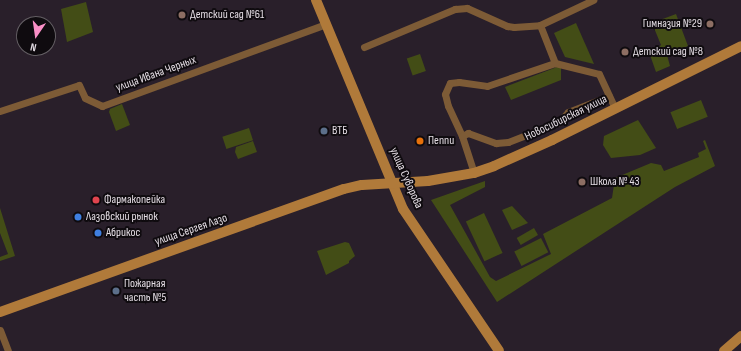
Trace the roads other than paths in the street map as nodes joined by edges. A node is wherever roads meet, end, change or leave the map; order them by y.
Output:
1 (316, 0) edge
2 (593, 0) edge
3 (326, 24) junction
4 (540, 25) junction
5 (741, 46) edge
6 (364, 47) dead end
7 (555, 63) junction
8 (609, 96) junction
9 (615, 109) junction
10 (0, 111) edge
11 (462, 136) junction
12 (474, 173) junction
13 (392, 182) junction
14 (0, 312) edge
15 (0, 330) edge
16 (741, 336) edge
17 (8, 351) edge
18 (500, 351) edge
19 (724, 351) edge

1 - 3 street, улица Суворова
2 - 4 street
3 - 10 street, улица Ивана Черных
3 - 13 street, улица Суворова
4 - 6 street
4 - 7 street
5 - 9 street, Новосибирская улица
7 - 8 street
7 - 11 street
8 - 9 street
8 - 11 street
9 - 12 street, Новосибирская улица
11 - 12 street
12 - 13 street, Новосибирская улица
13 - 14 street, улица Сергея Лазо
13 - 18 street, улица Суворова
15 - 17 street
16 - 19 street

